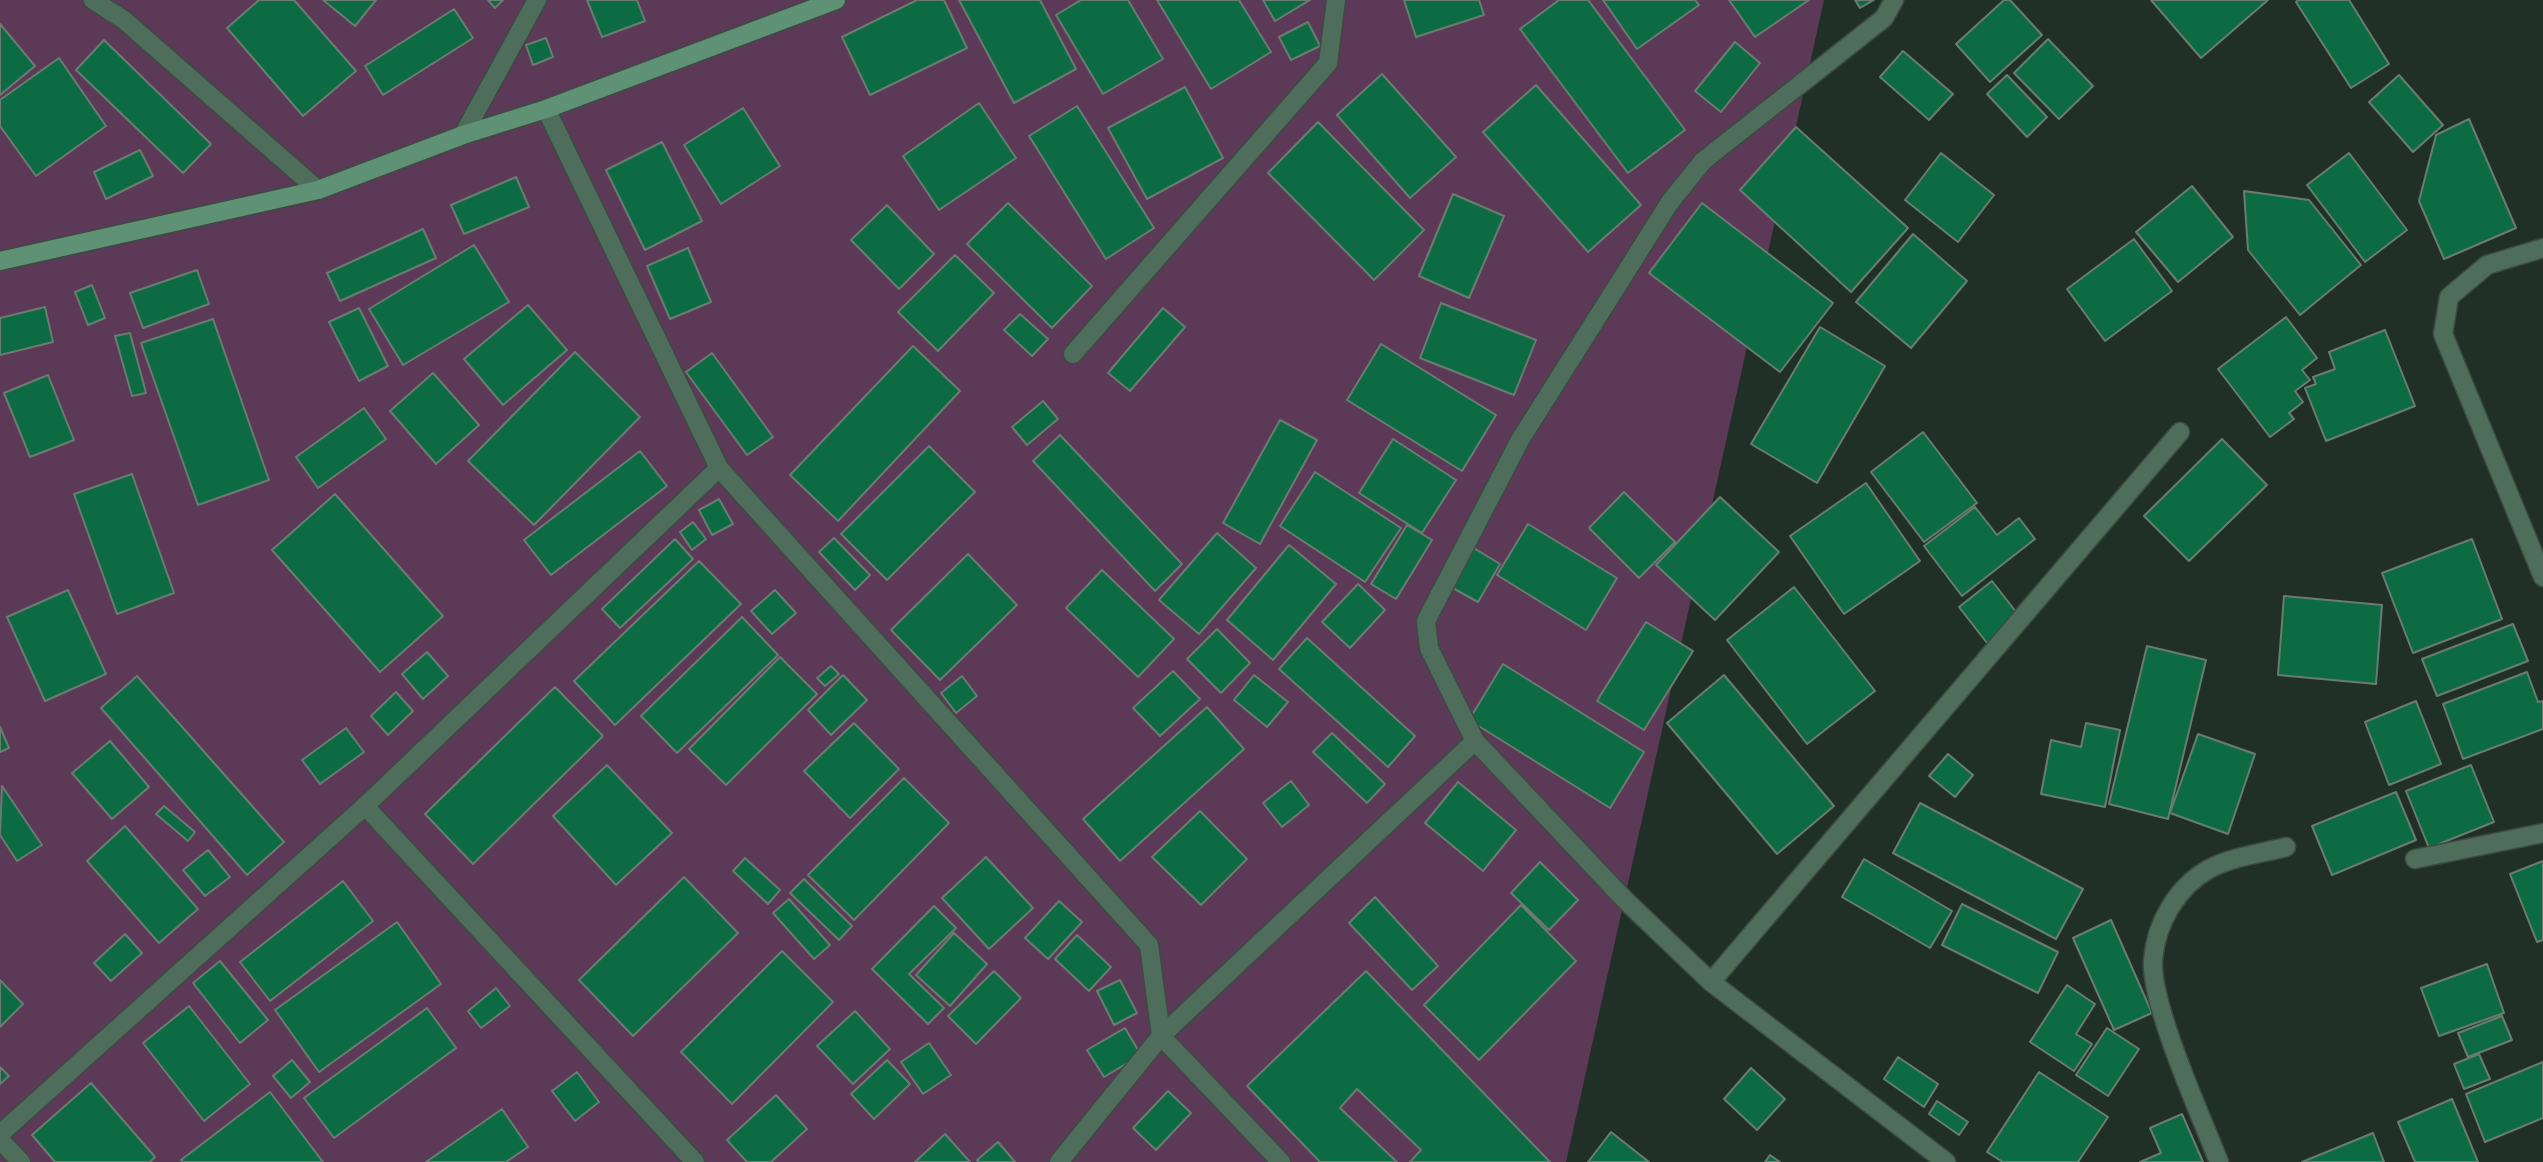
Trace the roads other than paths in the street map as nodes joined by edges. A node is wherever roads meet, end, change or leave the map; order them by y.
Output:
1 (93, 0) edge
2 (537, 0) edge
3 (836, 0) edge
4 (1336, 0) edge
5 (1894, 0) edge
6 (546, 109) junction
7 (463, 135) junction
8 (318, 190) junction
9 (2543, 247) edge
10 (0, 261) edge
11 (1073, 354) dead end
12 (2180, 432) dead end
13 (719, 468) junction
14 (2543, 577) edge
15 (1475, 741) junction
16 (365, 806) junction
17 (2543, 834) edge
18 (2286, 847) dead end
19 (2415, 859) dead end
20 (1711, 982) junction
21 (1161, 1036) junction
22 (0, 1134) edge
23 (0, 1140) edge
24 (21, 1162) edge
25 (695, 1162) edge
26 (1059, 1162) edge
27 (1281, 1162) edge
28 (1946, 1162) edge
29 (2219, 1162) edge

1 - 8 street
2 - 7 street
3 - 6 main road
4 - 11 street
5 - 15 street
6 - 7 main road
6 - 13 street
7 - 8 main road
8 - 10 main road
9 - 14 street
12 - 20 street
13 - 16 street
13 - 21 street
15 - 20 street
15 - 21 street
16 - 22 street
16 - 25 street
17 - 19 street
18 - 29 street
20 - 28 street
21 - 26 street
21 - 27 street
23 - 24 street

